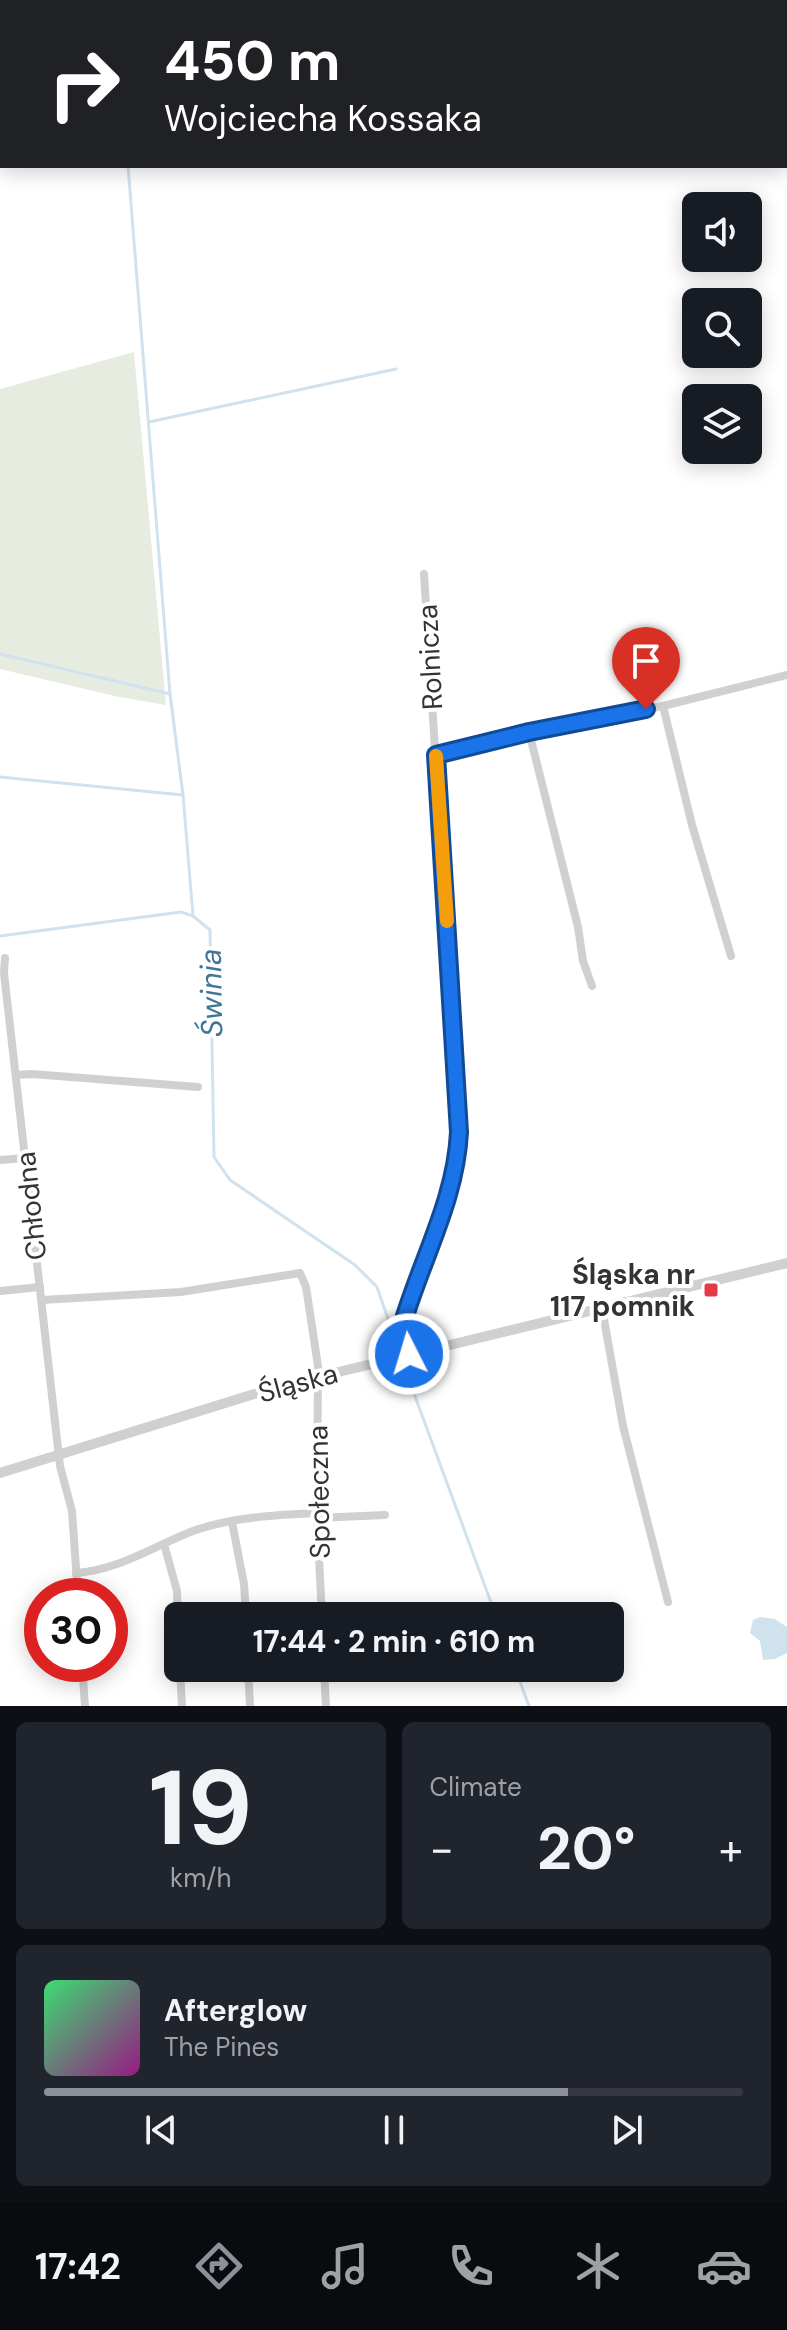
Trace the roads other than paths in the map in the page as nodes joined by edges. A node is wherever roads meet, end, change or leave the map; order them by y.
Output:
1 (424, 574) dead end
2 (787, 675) edge
3 (663, 706) junction
4 (529, 732) junction
5 (436, 755) junction
6 (731, 956) dead end
7 (5, 958) dead end
8 (592, 986) dead end
9 (16, 1075) junction
10 (198, 1087) dead end
11 (26, 1158) junction
12 (0, 1160) edge
13 (787, 1263) edge
14 (40, 1287) junction
15 (0, 1291) edge
16 (42, 1300) junction
17 (602, 1308) junction
18 (409, 1354) junction
19 (318, 1377) junction
20 (59, 1454) junction
21 (0, 1473) edge
22 (317, 1515) junction
23 (385, 1515) dead end
24 (232, 1522) junction
25 (164, 1544) junction
26 (76, 1573) junction
27 (76, 1578) edge
28 (177, 1602) edge
29 (245, 1602) edge
30 (321, 1602) edge
31 (668, 1602) dead end
32 (83, 1682) edge
33 (181, 1682) edge
34 (249, 1682) edge
35 (325, 1682) edge
36 (85, 1706) edge
37 (182, 1706) edge
38 (250, 1706) edge
39 (326, 1706) edge

1 - 5 street, Rolnicza
2 - 3 street
3 - 4 street
3 - 6 street
4 - 5 street
4 - 8 street
5 - 18 street, Rolnicza
7 - 9 street, Chłodna
9 - 10 street
9 - 11 street, Chłodna
11 - 12 street
11 - 14 street, Chłodna
13 - 17 street, Śląska
14 - 15 street
14 - 16 street, Chłodna
16 - 19 street, Społeczna
16 - 20 street, Chłodna
17 - 18 street, Śląska
17 - 31 street
18 - 19 street, Śląska
19 - 20 street, Śląska
19 - 22 street, Społeczna
20 - 21 street, Śląska
20 - 26 street, Chłodna
22 - 23 street
22 - 24 street
22 - 30 street, Społeczna
24 - 25 street
24 - 29 street
25 - 26 street
25 - 28 street
26 - 27 street, Chłodna
32 - 36 street
33 - 37 street
34 - 38 street
35 - 39 street

